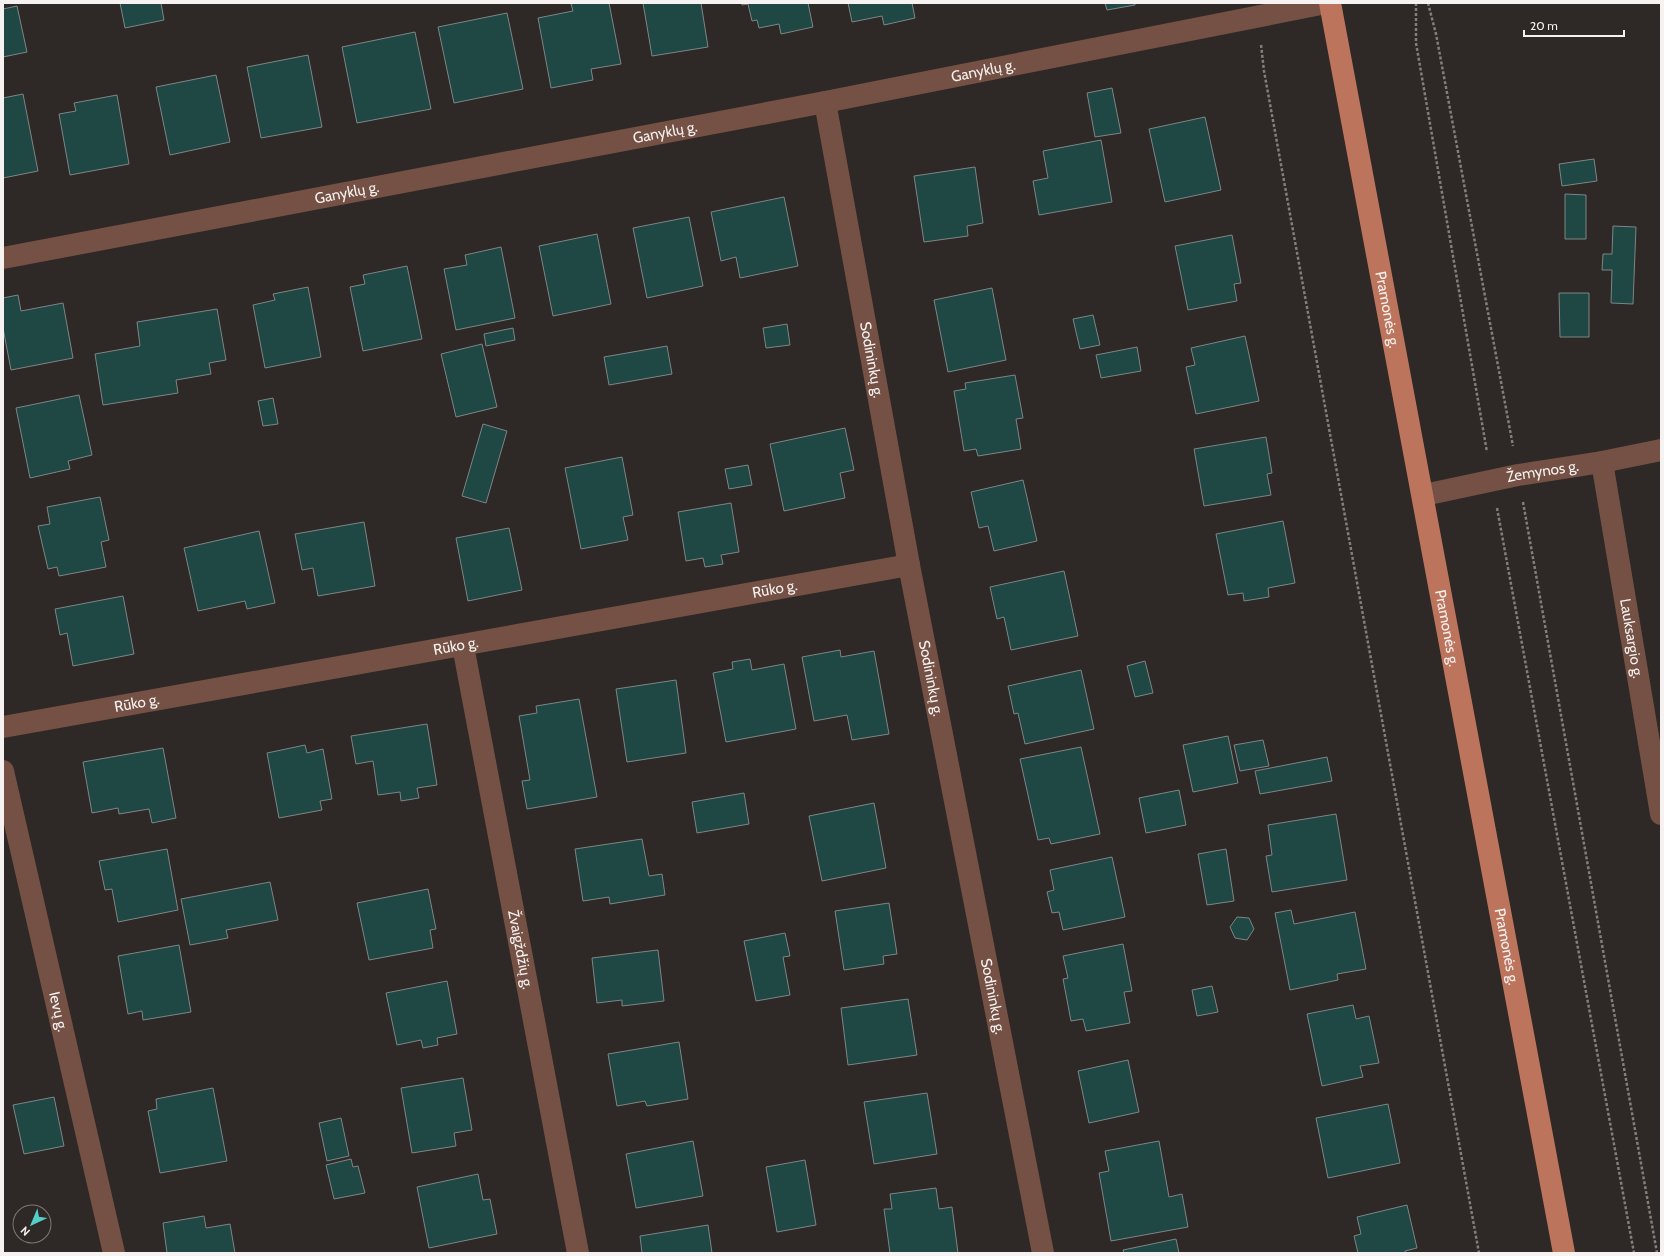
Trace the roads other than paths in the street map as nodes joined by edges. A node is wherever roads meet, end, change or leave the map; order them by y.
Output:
1 (1326, 3) edge
2 (1330, 3) edge
3 (825, 102) junction
4 (3, 258) edge
5 (1661, 450) edge
6 (1602, 462) junction
7 (1424, 495) junction
8 (909, 565) junction
9 (463, 646) junction
10 (3, 727) edge
11 (3, 771) edge
12 (1661, 814) edge
13 (114, 1253) edge
14 (578, 1253) edge
15 (1043, 1253) edge
16 (1564, 1253) edge

1 - 3 street, Ganyklų g.
2 - 7 main road, Pramonės g.
3 - 4 street, Ganyklų g.
3 - 8 street, Sodininkų g.
5 - 6 street, Žemynos g.
6 - 7 street, Žemynos g.
6 - 12 street, Lauksargio g.
7 - 16 main road, Pramonės g.
8 - 9 street, Rūko g.
8 - 15 street, Sodininkų g.
9 - 10 street, Rūko g.
9 - 14 street, Žvaigždžių g.
11 - 13 street, Ievų g.

